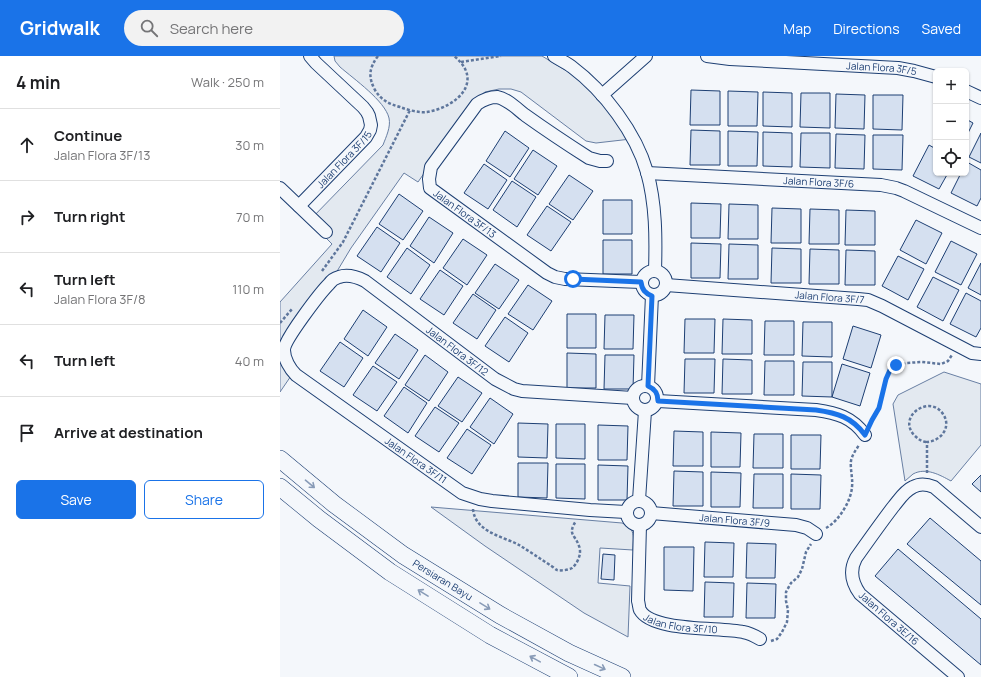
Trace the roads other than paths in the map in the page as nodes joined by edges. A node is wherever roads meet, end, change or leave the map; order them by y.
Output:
1 (310, 56) edge
2 (554, 56) edge
3 (646, 56) edge
4 (707, 56) edge
5 (933, 76) edge
6 (969, 92) edge
7 (602, 95) junction
8 (981, 98) edge
9 (607, 161) dead end
10 (647, 173) junction
11 (280, 188) edge
12 (299, 206) junction
13 (981, 228) edge
14 (326, 232) dead end
15 (655, 271) junction
16 (641, 282) junction
17 (666, 285) junction
18 (652, 296) junction
19 (308, 310) joint
20 (981, 354) edge
21 (648, 386) junction
22 (633, 398) junction
23 (658, 401) junction
24 (645, 411) junction
25 (865, 435) road end
26 (280, 459) edge
27 (280, 487) edge
28 (639, 500) junction
29 (626, 512) junction
30 (651, 513) junction
31 (640, 525) junction
32 (981, 527) edge
33 (816, 534) road end
34 (760, 639) road end
35 (569, 677) edge
36 (622, 677) edge
37 (958, 677) edge

1 - 12 street, Jalan Flora 3F/15
2 - 7 street
3 - 7 street
4 - 5 street, Jalan Flora 3F/5
6 - 8 street
7 - 10 street
9 - 16 street, Jalan Flora 3F/13
10 - 13 street, Jalan Flora 3F/6
10 - 15 street
11 - 12 street
12 - 14 street
15 - 16 street
15 - 17 street
16 - 18 street
17 - 18 street
17 - 20 street, Jalan Flora 3F/7
18 - 21 street
19 - 22 street, Jalan Flora 3F/12
19 - 29 street, Jalan Flora 3F/11
21 - 22 street
21 - 23 street
22 - 24 street
23 - 24 street
23 - 25 street
24 - 28 street
26 -> 36 main road, Persiaran Bayu
35 -> 27 main road
28 - 29 street
28 - 30 street
29 - 31 street
30 - 31 street
30 - 33 street, Jalan Flora 3F/9
31 - 34 street, Jalan Flora 3F/10
32 - 37 street, Jalan Flora 3E/16

